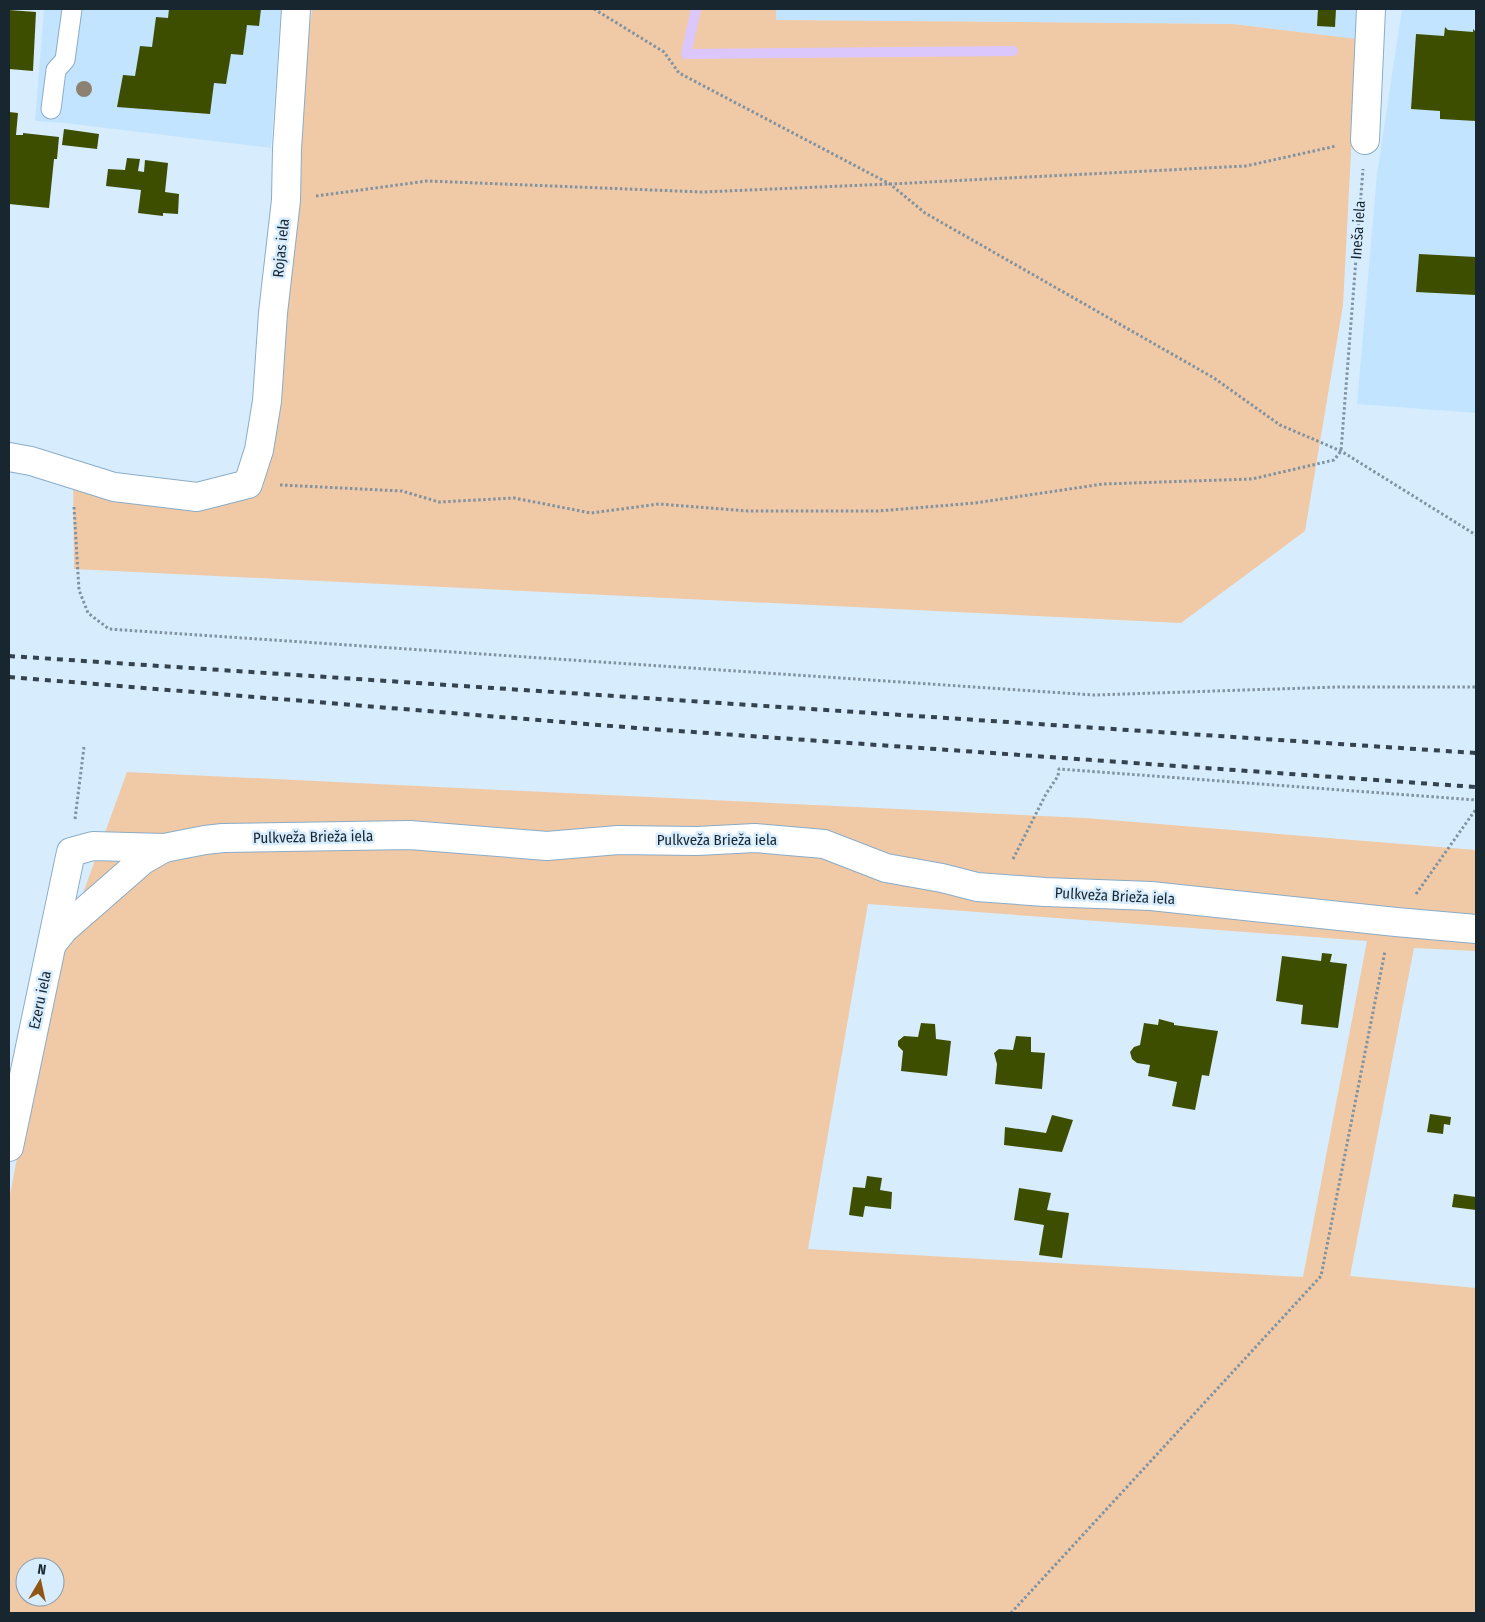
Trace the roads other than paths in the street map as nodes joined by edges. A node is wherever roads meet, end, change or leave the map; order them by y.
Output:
1 (72, 9) edge
2 (296, 9) edge
3 (1370, 9) edge
4 (51, 110) dead end
5 (1365, 140) road end
6 (9, 457) edge
7 (164, 848) junction
8 (71, 852) joint
9 (1476, 929) edge
10 (52, 944) junction
11 (9, 1147) edge

1 - 4 lane
2 - 6 street, Rojas iela
3 - 5 street
7 - 8 street, Pulkveža Brieža iela
7 - 9 street, Pulkveža Brieža iela
7 - 10 street
8 - 10 street, Ezeru iela
10 - 11 street, Ezeru iela

